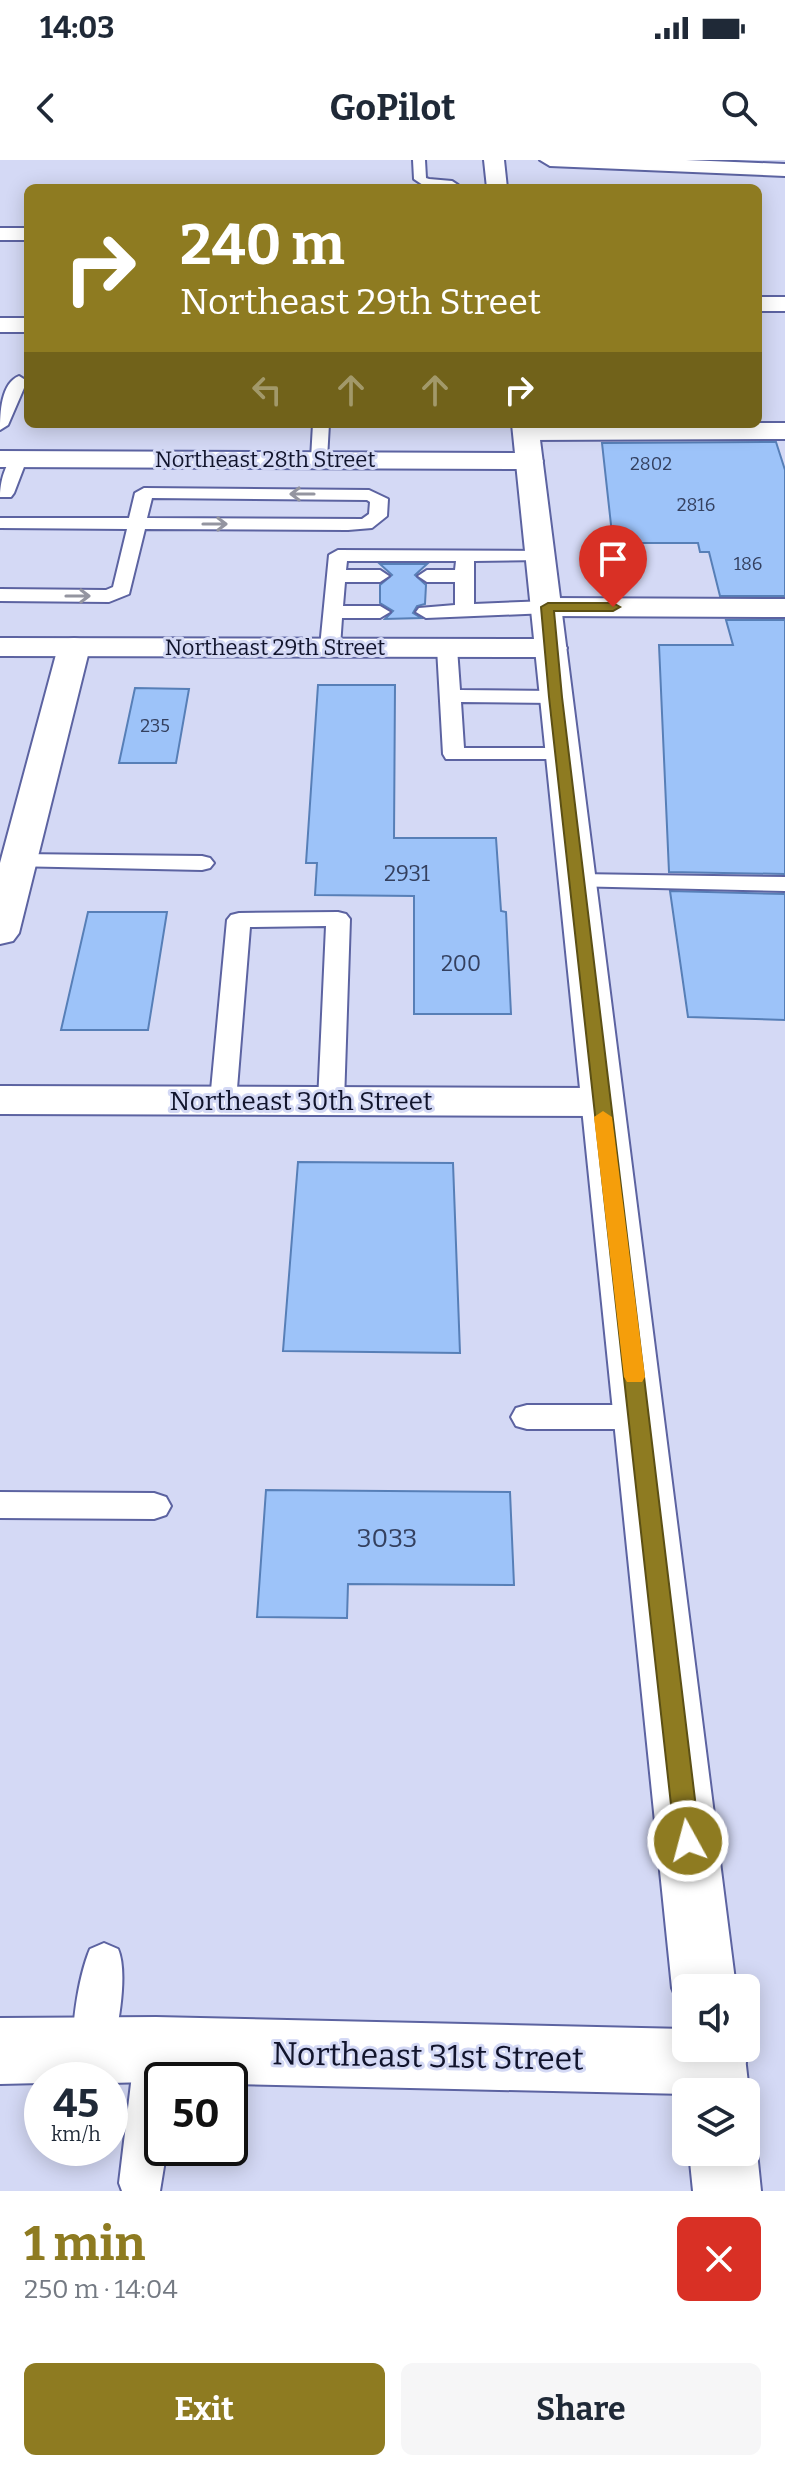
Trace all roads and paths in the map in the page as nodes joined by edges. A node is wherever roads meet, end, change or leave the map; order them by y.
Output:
1 (419, 160) edge
2 (494, 160) edge
3 (550, 160) edge
4 (569, 160) edge
5 (652, 161) edge
6 (785, 170) edge
7 (439, 184) edge
8 (497, 184) edge
9 (0, 234) edge
10 (24, 234) edge
11 (762, 304) edge
12 (785, 304) edge
13 (0, 325) edge
14 (24, 325) edge
15 (0, 381) edge
16 (24, 381) edge
17 (0, 425) edge
18 (321, 428) edge
19 (526, 428) edge
20 (785, 431) edge
21 (10, 459) edge
22 (319, 459) junction
23 (530, 461) junction
24 (5, 493) dead end
25 (0, 523) edge
26 (137, 523) junction
27 (542, 555) junction
28 (465, 565) junction
29 (337, 570) junction
30 (380, 570) dead end
31 (426, 570) dead end
32 (0, 595) edge
33 (333, 607) junction
34 (374, 607) dead end
35 (426, 607) dead end
36 (464, 607) junction
37 (785, 608) edge
38 (549, 627) junction
39 (0, 647) edge
40 (74, 647) junction
41 (330, 647) junction
42 (447, 648) junction
43 (451, 696) junction
44 (555, 697) junction
45 (563, 754) junction
46 (18, 861) junction
47 (202, 863) dead end
48 (577, 881) junction
49 (785, 884) edge
50 (0, 933) edge
51 (0, 1100) edge
52 (223, 1101) junction
53 (331, 1102) junction
54 (601, 1102) junction
55 (527, 1417) dead end
56 (639, 1417) junction
57 (0, 1505) edge
58 (154, 1506) dead end
59 (104, 1963) dead end
60 (702, 1974) edge
61 (156, 2050) junction
62 (0, 2051) edge
63 (92, 2051) junction
64 (714, 2067) edge
65 (724, 2166) edge
66 (141, 2183) dead end
67 (727, 2191) edge

1 - 7 lane
2 - 8 street
3 - 4 street
4 - 5 street
5 - 6 street
9 - 10 street
11 - 12 street
13 - 14 street
15 - 16 lane
16 - 17 lane
18 - 22 lane
19 - 20 street
19 - 23 street
21 - 22 street, Northeast 28th Street
21 - 24 lane
22 - 23 street, Northeast 28th Street
23 - 27 street
25 - 26 lane
26 -> 26 lane
32 -> 26 lane
27 - 28 lane
27 - 38 street
28 - 29 lane
28 - 31 lane
28 - 36 lane
29 - 30 lane
29 - 33 lane
33 - 34 lane
33 - 41 lane
35 - 36 lane
36 - 38 lane
37 - 38 street, Northeast 29th Street
38 - 42 street, Northeast 29th Street
38 - 44 street
39 - 40 street, Northeast 29th Street
40 - 41 street, Northeast 29th Street
40 - 46 street
41 - 42 street, Northeast 29th Street
42 - 43 lane
43 - 44 lane
43 - 45 lane
44 - 45 street
45 - 48 street
46 - 47 lane
46 - 50 street
48 - 49 lane
48 - 54 street
51 - 52 street, Northeast 30th Street
52 - 53 street, Northeast 30th Street
52 - 53 lane
53 - 54 street, Northeast 30th Street
54 - 56 street
55 - 56 lane
56 - 60 street
57 - 58 lane
59 - 63 lane
61 - 63 street, Northeast 31st Street
61 - 64 street, Northeast 31st Street
61 - 66 lane
62 - 63 street, Northeast 31st Street
65 - 67 street

